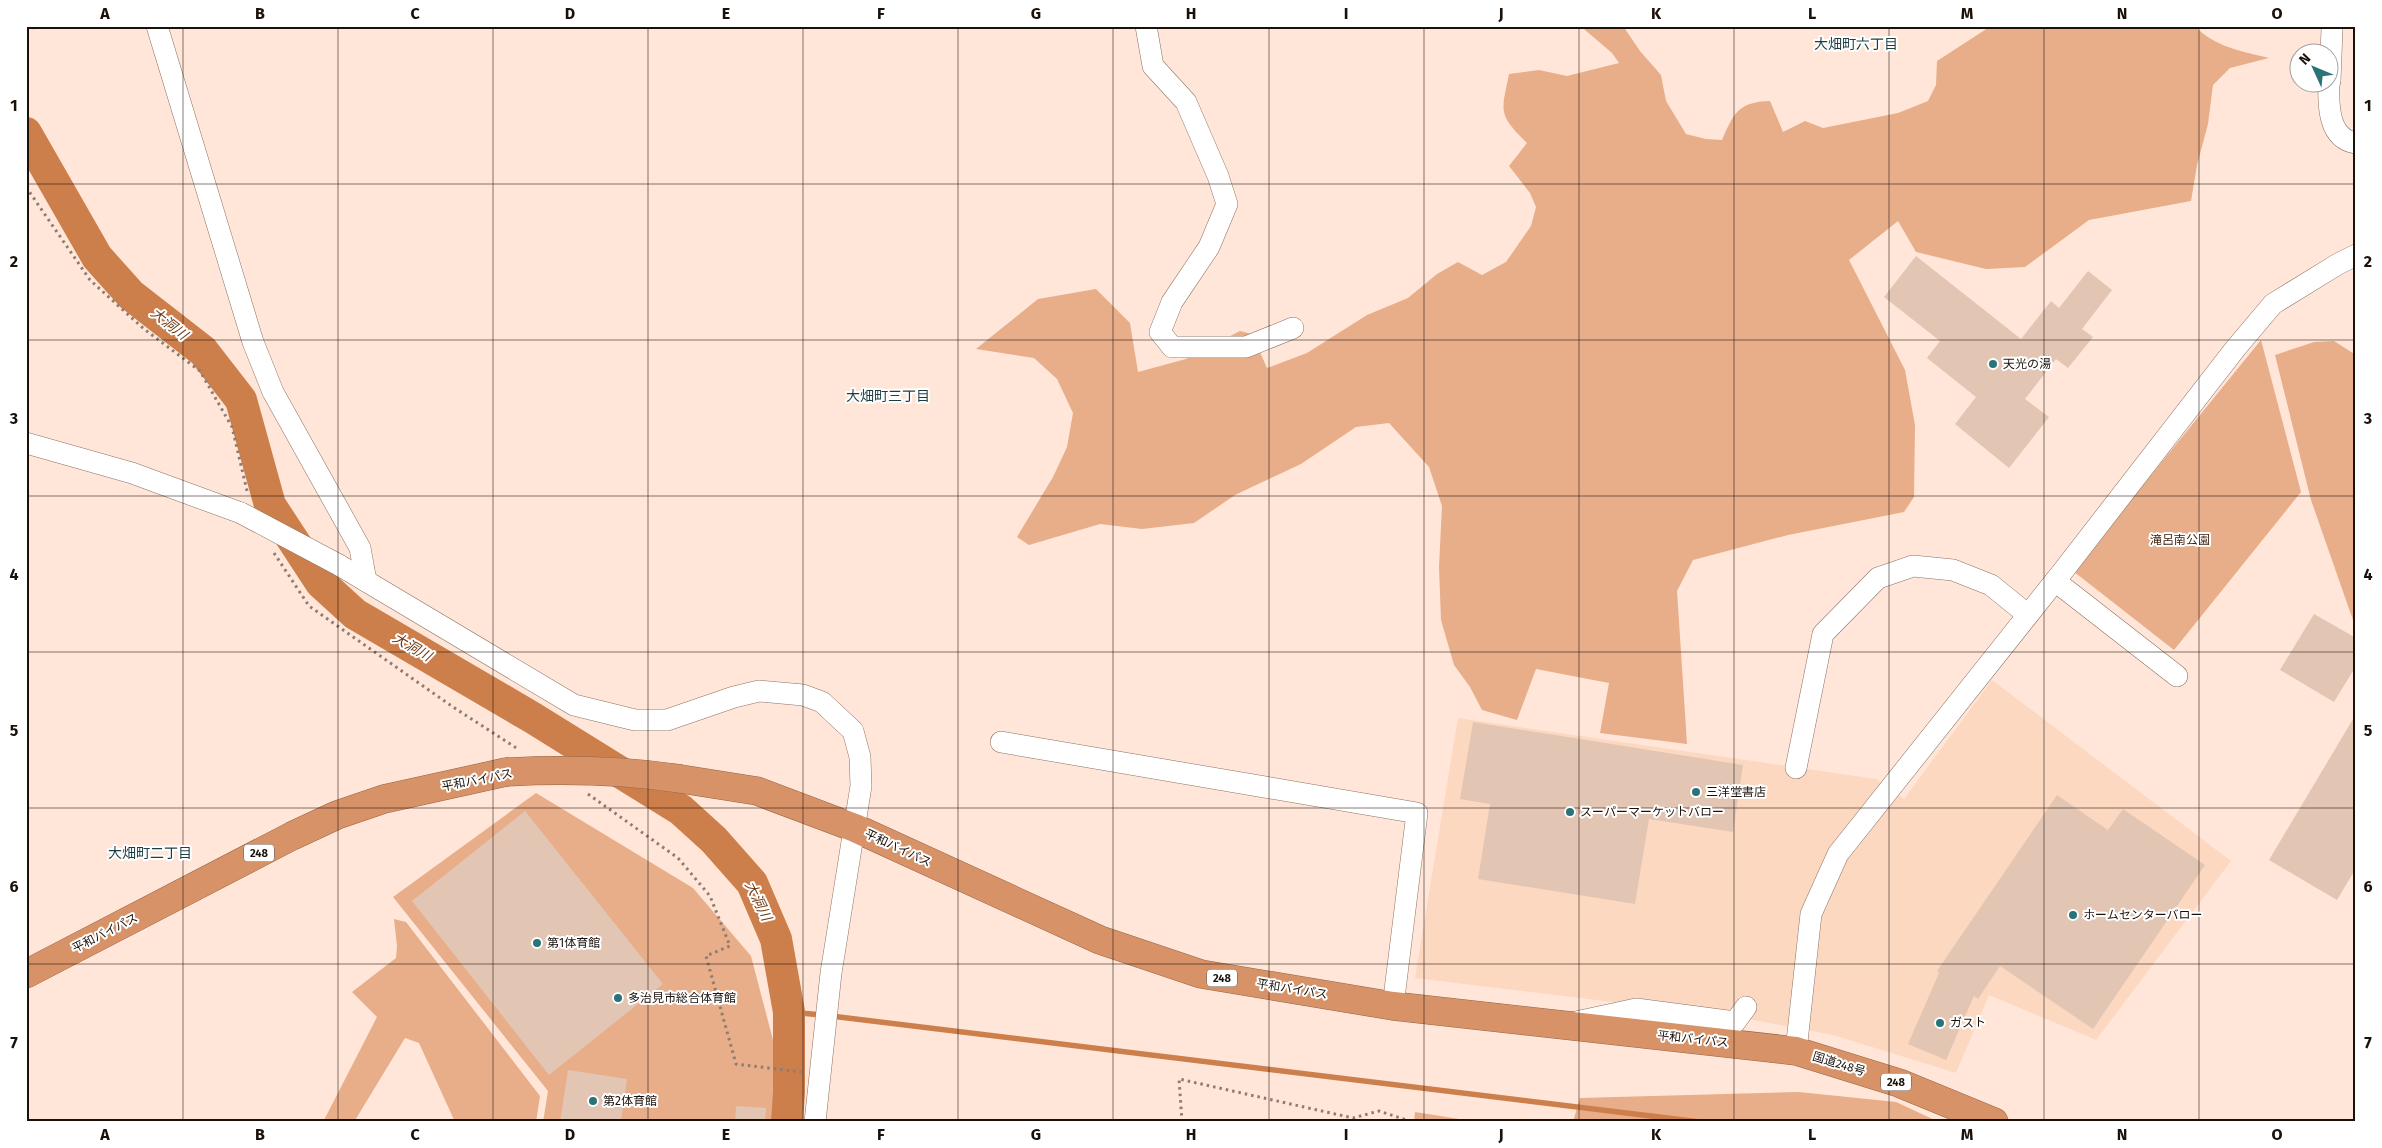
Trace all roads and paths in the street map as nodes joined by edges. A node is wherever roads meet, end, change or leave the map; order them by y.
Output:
1 (43, 26) edge
2 (157, 26) edge
3 (1146, 26) edge
4 (26, 29) edge
5 (2332, 29) dead end
6 (2331, 42) edge
7 (2329, 92) edge
8 (2356, 144) edge
9 (26, 187) edge
10 (2356, 255) edge
11 (1293, 328) dead end
12 (26, 444) edge
13 (246, 508) junction
14 (273, 551) dead end
15 (366, 581) junction
16 (2055, 581) junction
17 (2028, 615) junction
18 (2177, 676) dead end
19 (1001, 742) dead end
20 (512, 761) junction
21 (1796, 768) dead end
22 (584, 792) dead end
23 (855, 828) junction
24 (26, 974) edge
25 (1393, 1006) junction
26 (1746, 1007) dead end
27 (1563, 1025) junction
28 (1796, 1051) junction
29 (798, 1072) dead end
30 (815, 1122) edge
31 (1182, 1122) edge
32 (1413, 1122) edge
33 (1994, 1122) edge

1 - 4 path
2 - 15 street
3 - 11 street
5 - 6 street
7 - 8 street
9 - 13 path
10 - 16 street
12 - 13 street
13 - 15 street, bridge
14 - 20 path
15 - 23 street
16 - 17 street
16 - 18 street
17 - 21 street
17 - 28 street
19 - 25 street
20 - 23 highway, 平和バイパス / 248, bridge
20 - 24 highway, 平和バイパス / 248
22 - 29 path
23 - 25 highway, 平和バイパス / 248
23 - 30 street
25 - 27 highway, 平和バイパス / 248
26 - 27 street
27 - 28 highway, 平和バイパス / 248
28 - 33 highway, 国道248号 / 248
31 - 32 path

